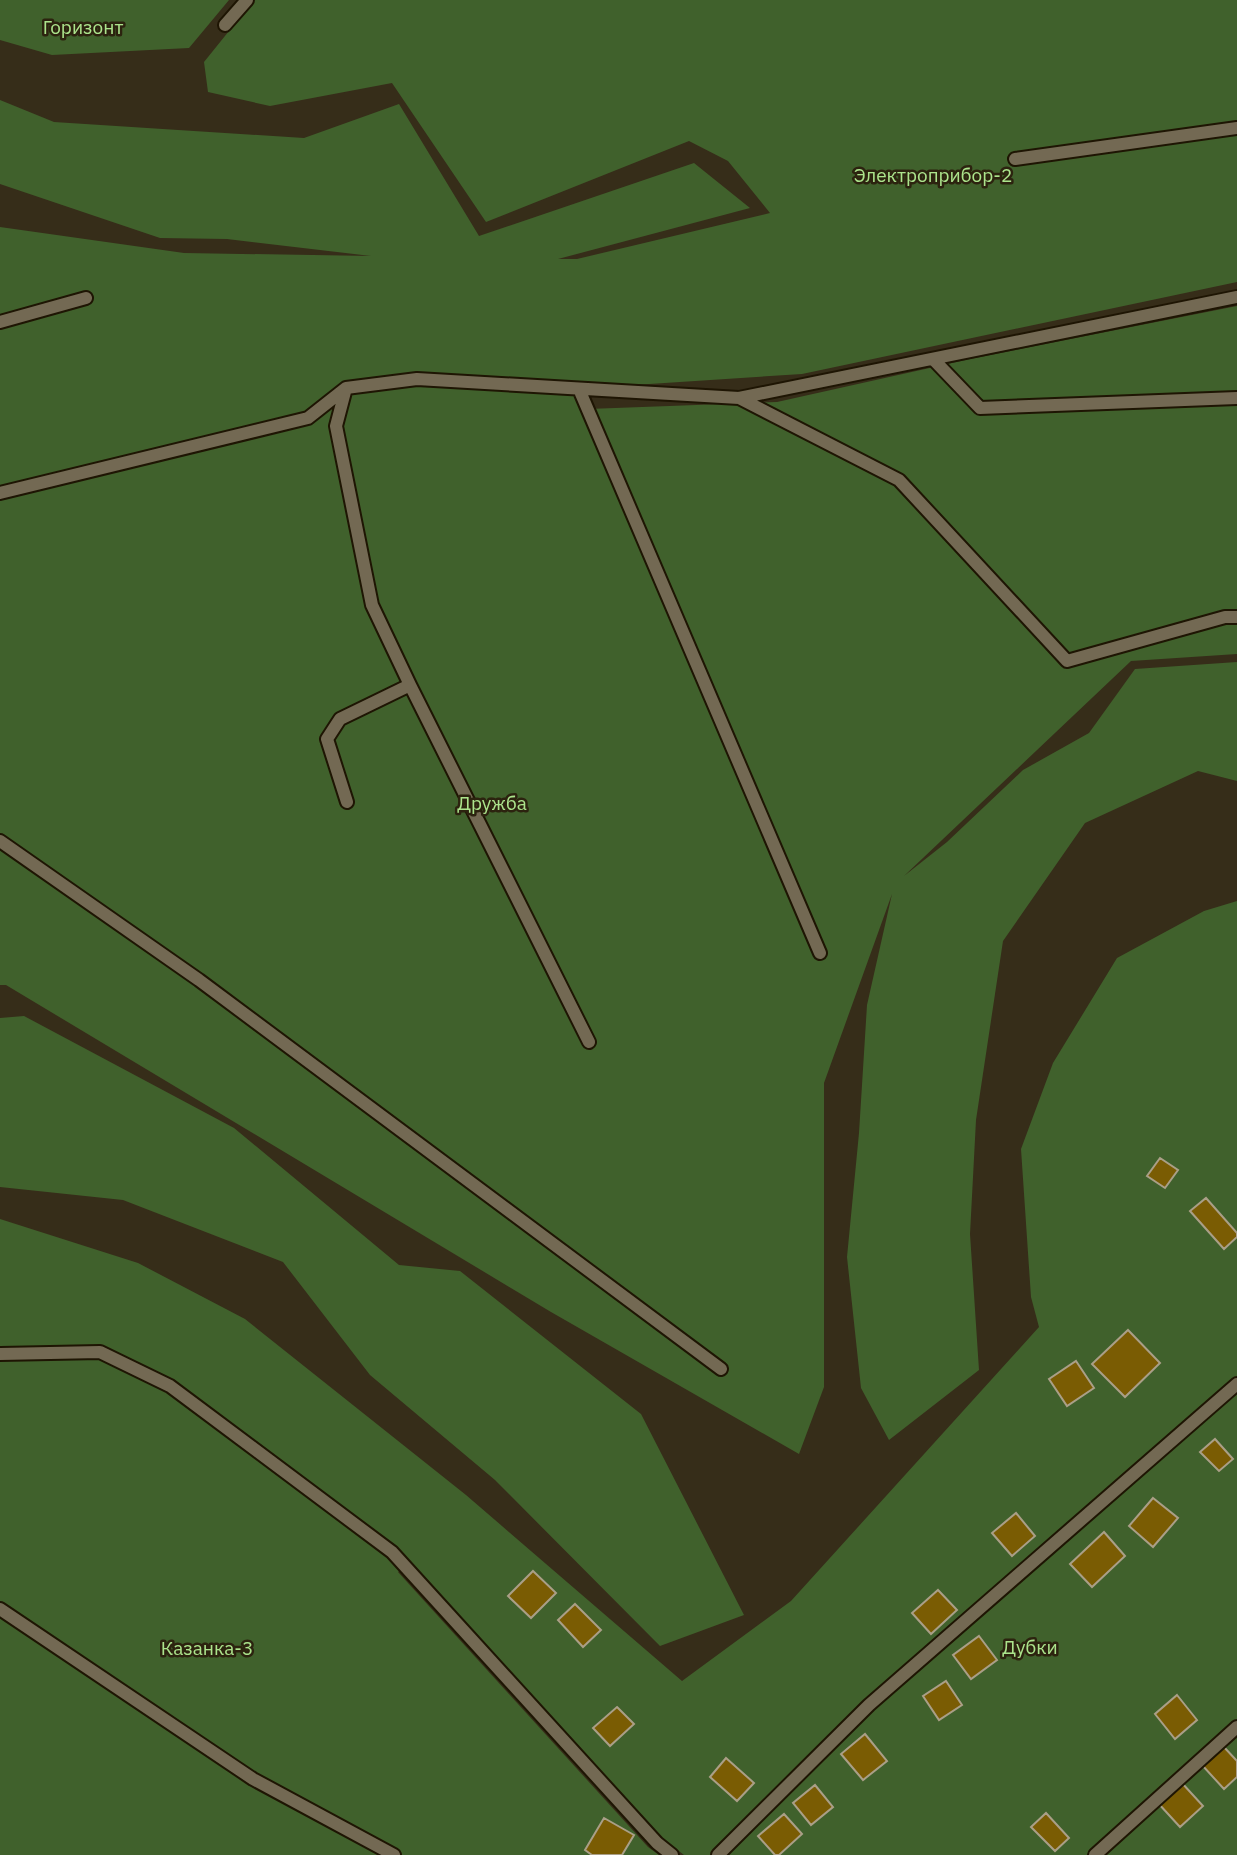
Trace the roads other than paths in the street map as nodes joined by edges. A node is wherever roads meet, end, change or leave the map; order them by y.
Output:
1 (247, 0) edge
2 (225, 25) dead end
3 (1237, 128) edge
4 (1014, 159) dead end
5 (86, 298) dead end
6 (1237, 298) edge
7 (0, 322) edge
8 (933, 359) junction
9 (346, 388) junction
10 (579, 389) junction
11 (739, 398) junction
12 (1237, 398) edge
13 (0, 493) edge
14 (1237, 617) edge
15 (410, 685) junction
16 (348, 802) dead end
17 (0, 841) edge
18 (820, 953) dead end
19 (589, 1042) dead end
20 (0, 1354) edge
21 (721, 1369) dead end
22 (1237, 1384) edge
23 (0, 1609) edge
24 (1237, 1727) edge
25 (394, 1855) edge
26 (672, 1855) edge
27 (718, 1855) edge
28 (1095, 1855) edge

1 - 2 lane
3 - 4 lane
5 - 7 lane
6 - 8 lane
8 - 11 lane
8 - 12 lane
9 - 10 lane
9 - 13 lane
9 - 15 lane
10 - 11 lane
10 - 18 lane
11 - 14 lane
15 - 16 lane
15 - 19 lane
17 - 21 lane
20 - 26 lane
22 - 27 lane
23 - 25 lane
24 - 28 lane

